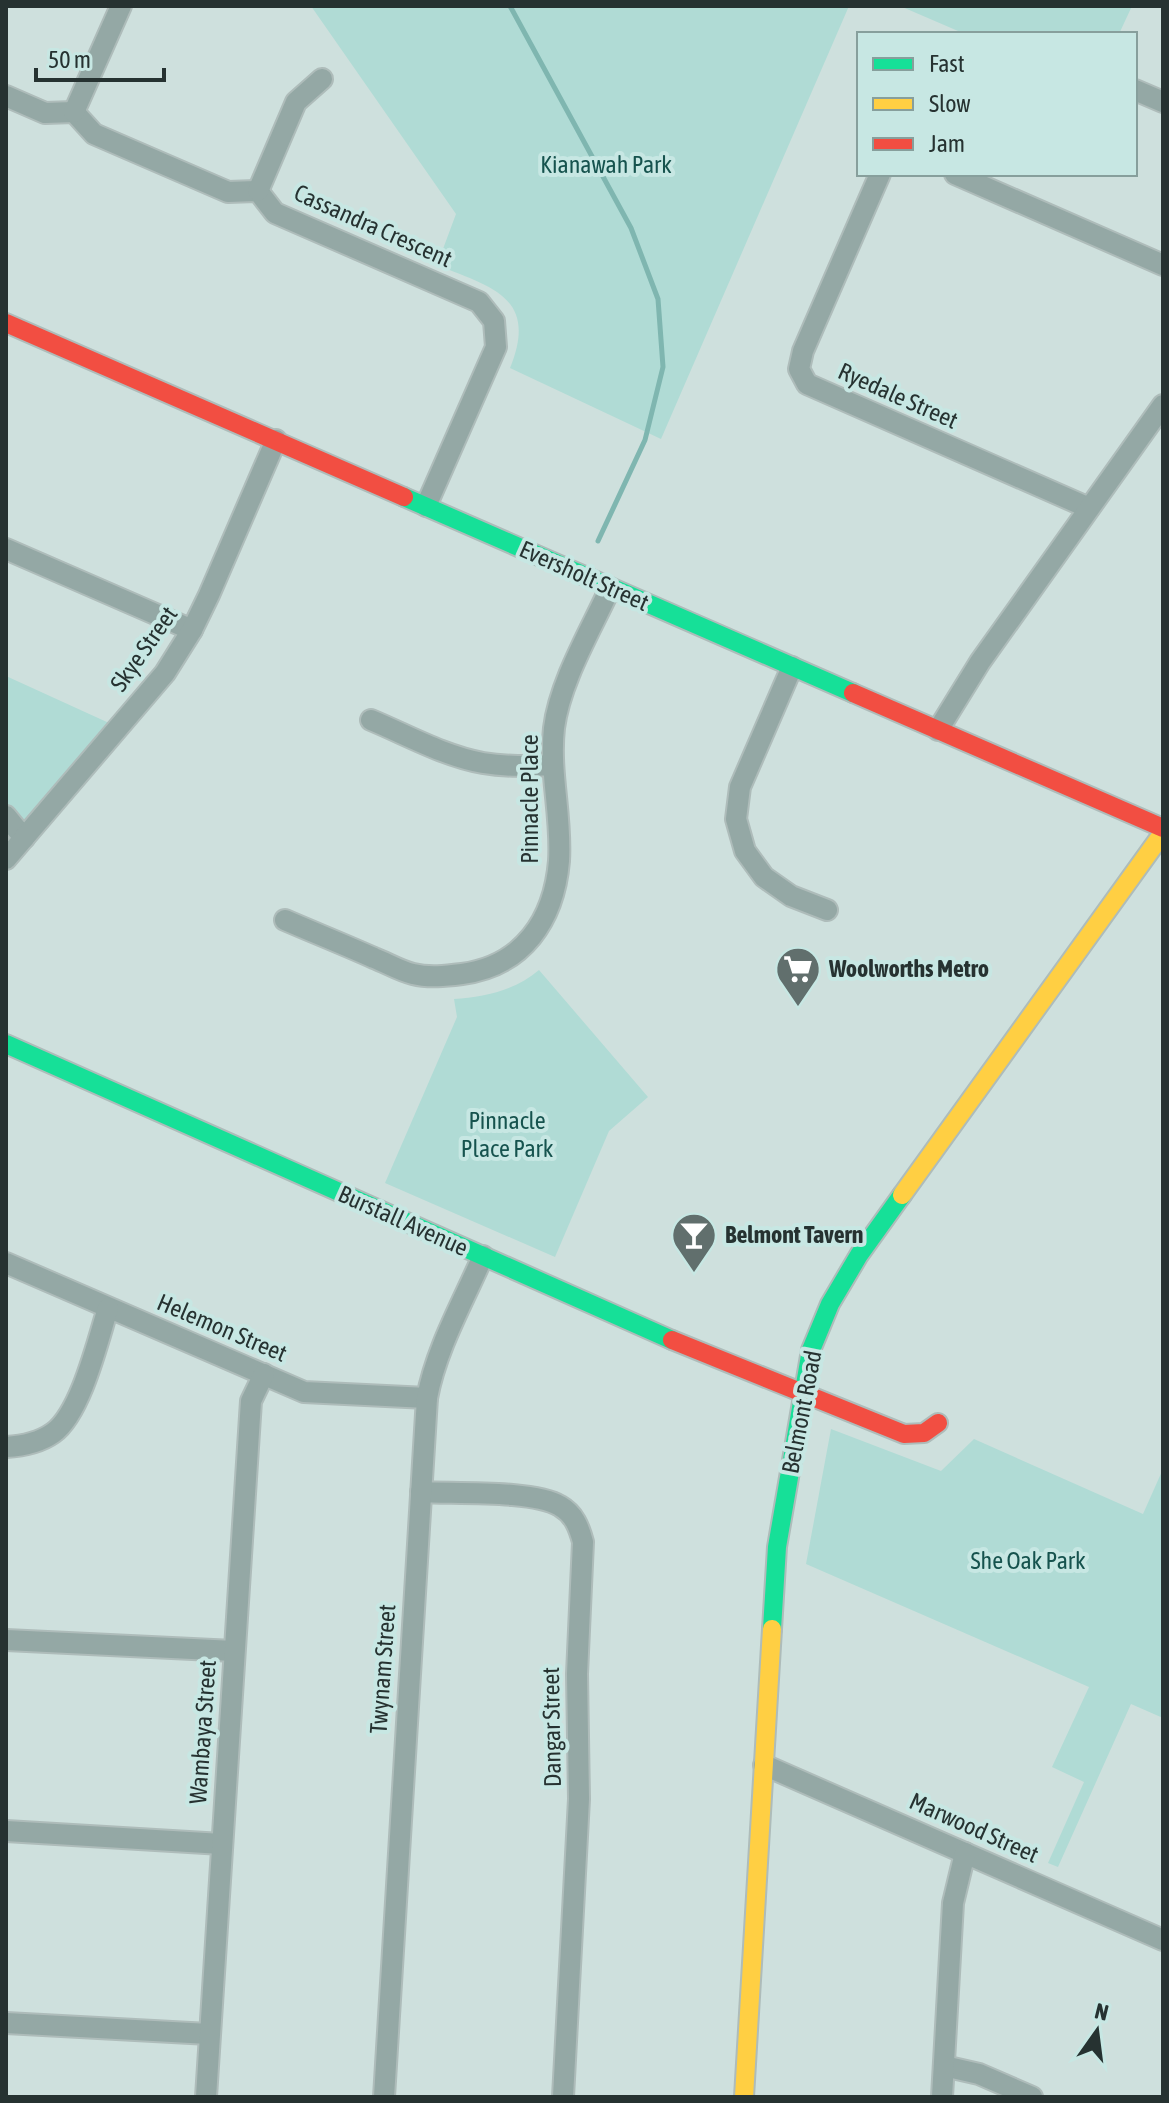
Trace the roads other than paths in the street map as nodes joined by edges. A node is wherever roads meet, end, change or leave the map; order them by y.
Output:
1 (121, 6) edge
2 (322, 79) dead end
3 (1137, 91) edge
4 (6, 96) edge
5 (1163, 102) edge
6 (74, 112) junction
7 (879, 176) edge
8 (960, 176) edge
9 (258, 191) junction
10 (1163, 265) edge
11 (6, 323) edge
12 (1163, 405) edge
13 (276, 440) junction
14 (426, 506) junction
15 (1089, 508) junction
16 (6, 549) edge
17 (610, 588) junction
18 (192, 630) junction
19 (792, 667) junction
20 (371, 720) dead end
21 (938, 730) junction
22 (552, 765) junction
23 (6, 816) edge
24 (1163, 831) edge
25 (24, 838) junction
26 (6, 859) edge
27 (827, 910) dead end
28 (285, 920) dead end
29 (6, 1044) edge
30 (483, 1256) junction
31 (6, 1263) edge
32 (108, 1308) junction
33 (264, 1374) junction
34 (803, 1392) junction
35 (427, 1398) junction
36 (938, 1423) dead end
37 (6, 1447) edge
38 (421, 1492) junction
39 (6, 1640) edge
40 (234, 1651) junction
41 (764, 1765) junction
42 (6, 1831) edge
43 (222, 1844) junction
44 (965, 1853) junction
45 (1163, 1940) edge
46 (6, 2023) edge
47 (209, 2034) junction
48 (944, 2066) junction
49 (206, 2097) edge
50 (384, 2097) edge
51 (563, 2097) edge
52 (744, 2097) edge
53 (942, 2097) edge
54 (1032, 2097) edge

1 - 6 street
2 - 9 street
3 - 5 street
4 - 6 street
6 - 9 street, Cassandra Crescent
7 - 15 street, Ryedale Street
8 - 10 street
9 - 14 street, Cassandra Crescent
11 - 13 street, Eversholt Street
12 - 15 street
13 - 14 street, Eversholt Street
13 - 18 street, Skye Street
14 - 17 street, Eversholt Street
15 - 21 street
16 - 18 street
17 - 19 street, Eversholt Street
17 - 22 street, Pinnacle Place
18 - 25 street, Skye Street
19 - 21 street, Eversholt Street
19 - 27 street
20 - 22 street
21 - 24 street, Eversholt Street
22 - 28 street, Pinnacle Place
23 - 25 street
24 - 34 street, Belmont Road
25 - 26 street, Skye Street
29 - 30 street, Burstall Avenue
30 - 34 street, Burstall Avenue
30 - 35 street, Twynam Street
31 - 32 street, Helemon Street
32 - 33 street, Helemon Street
32 - 37 street
33 - 35 street, Helemon Street
33 - 40 street, Wambaya Street
34 - 36 street, Burstall Avenue
34 - 41 street, Belmont Road
35 - 38 street, Twynam Street
38 - 50 street, Twynam Street
38 - 51 street, Dangar Street
39 - 40 street
40 - 43 street, Wambaya Street
41 - 44 street, Marwood Street
41 - 52 street, Belmont Road
42 - 43 street
43 - 47 street, Wambaya Street
44 - 45 street, Marwood Street
44 - 48 street
46 - 47 street
47 - 49 street, Wambaya Street
48 - 53 street
48 - 54 street

